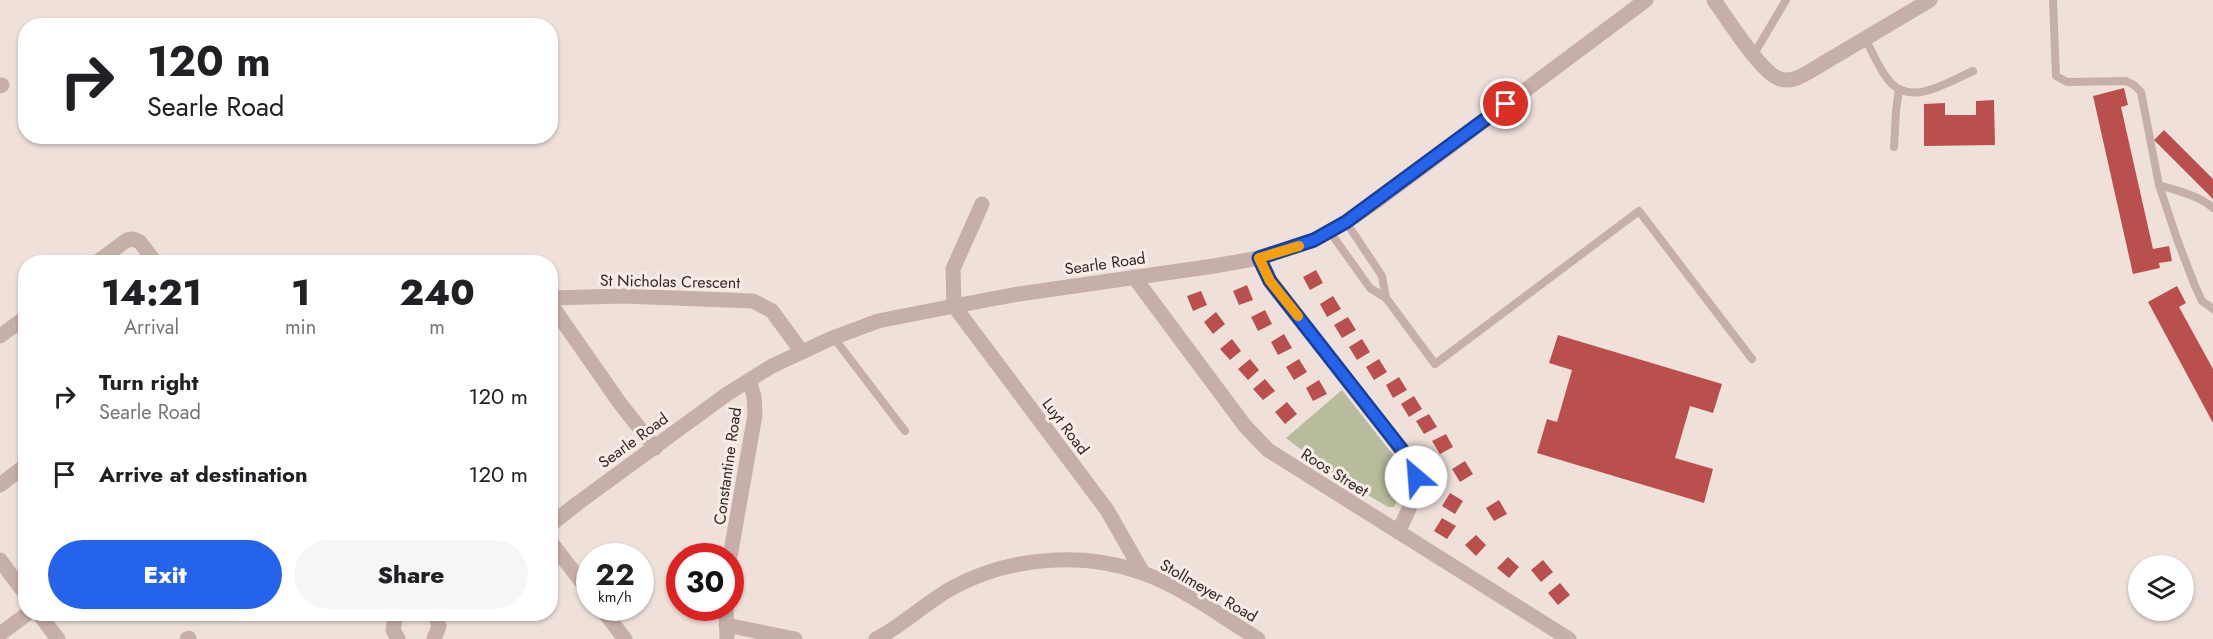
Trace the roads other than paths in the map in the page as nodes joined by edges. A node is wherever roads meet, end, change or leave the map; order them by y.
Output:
1 (1646, 0) edge
2 (1714, 0) edge
3 (1786, 0) edge
4 (1930, 0) edge
5 (2054, 0) edge
6 (1865, 39) junction
7 (1754, 54) junction
8 (1973, 71) dead end
9 (1899, 89) junction
10 (1894, 147) dead end
11 (2159, 185) junction
12 (982, 204) dead end
13 (2213, 208) edge
14 (1346, 222) junction
15 (1330, 232) junction
16 (107, 255) edge
17 (149, 255) edge
18 (1259, 258) junction
19 (1134, 277) junction
20 (558, 298) edge
21 (1386, 298) junction
22 (954, 306) junction
23 (2213, 309) edge
24 (558, 315) edge
25 (18, 323) edge
26 (0, 336) edge
27 (834, 338) junction
28 (802, 352) junction
29 (1752, 359) dead end
30 (749, 381) junction
31 (905, 431) dead end
32 (655, 448) junction
33 (18, 471) edge
34 (0, 485) edge
35 (558, 519) edge
36 (1398, 532) junction
37 (732, 543) edge
38 (558, 551) edge
39 (0, 560) edge
40 (1143, 573) junction
41 (576, 575) edge
42 (18, 584) edge
43 (18, 621) edge
44 (44, 621) edge
45 (395, 621) edge
46 (437, 621) edge
47 (610, 621) edge
48 (726, 632) edge
49 (0, 634) edge
50 (396, 638) edge
51 (58, 639) edge
52 (434, 639) edge
53 (625, 639) edge
54 (795, 639) edge
55 (876, 639) edge
56 (1258, 639) edge
57 (1569, 639) edge

1 - 14 street, Searle Road
2 - 7 street
3 - 7 lane
4 - 6 street
5 - 11 lane
6 - 7 street
6 - 9 lane
8 - 9 lane
9 - 10 lane
11 - 13 lane
11 - 23 lane
12 - 22 street
14 - 15 street, Searle Road
14 - 21 lane
15 - 18 street, Searle Road
15 - 21 lane
16 - 17 street
18 - 19 street, Searle Road
18 - 36 street
19 - 22 street, Searle Road
19 - 36 street, Roos Street
20 - 28 street, St Nicholas Crescent
21 - 29 lane
22 - 27 street, Searle Road
22 - 40 street, Luyt Road
24 - 32 street
25 - 26 street
27 - 28 street, Searle Road
27 - 31 lane
28 - 30 street, Searle Road
30 - 32 street, Searle Road
30 - 37 street, Constantine Road
32 - 35 street, Searle Road
33 - 34 street
36 - 57 street, Roos Street
38 - 41 street
39 - 42 street
40 - 55 street, Stollmeyer Road
40 - 56 street, Stollmeyer Road
43 - 49 street
44 - 51 street
45 - 50 street
46 - 52 street
47 - 53 street
48 - 54 street

